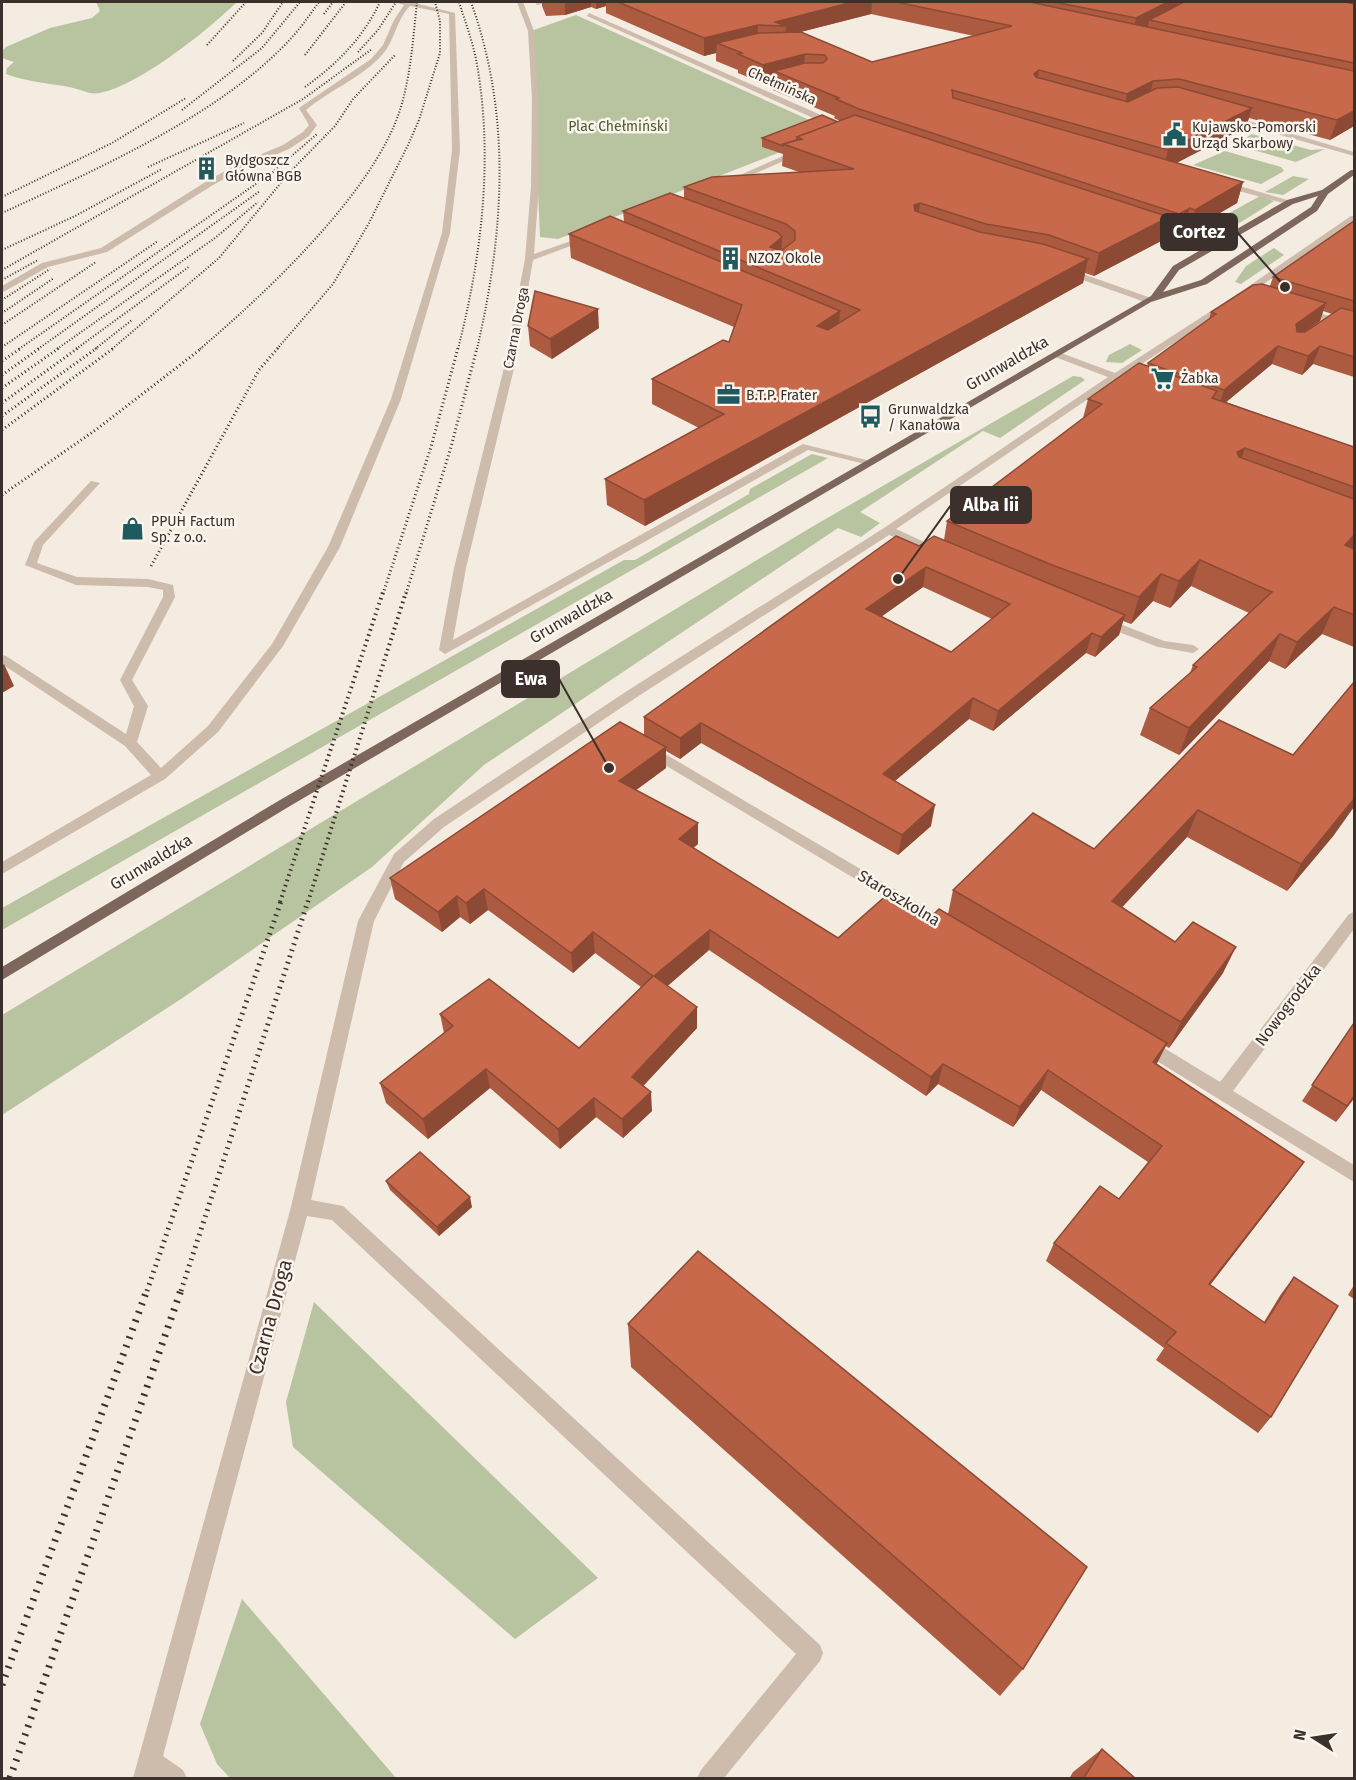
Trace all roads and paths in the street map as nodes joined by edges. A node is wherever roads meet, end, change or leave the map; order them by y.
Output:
1 (404, 2) edge
2 (520, 2) edge
3 (597, 12) dead end
4 (705, 59) edge
5 (693, 62) junction
6 (765, 87) edge
7 (755, 89) junction
8 (1216, 114) edge
9 (842, 128) edge
10 (804, 151) edge
11 (1354, 154) edge
12 (1354, 172) edge
13 (1216, 182) edge
14 (716, 187) edge
15 (1326, 192) junction
16 (1290, 202) junction
17 (1354, 218) edge
18 (1136, 226) edge
19 (597, 234) edge
20 (1208, 250) junction
21 (529, 259) junction
22 (1061, 269) edge
23 (2, 289) edge
24 (1151, 299) junction
25 (1288, 307) edge
26 (1332, 320) junction
27 (1323, 326) edge
28 (1354, 326) edge
29 (1058, 355) junction
30 (1120, 378) junction
31 (869, 462) junction
32 (94, 483) dead end
33 (888, 530) junction
34 (951, 558) edge
35 (1090, 616) edge
36 (1193, 649) dead end
37 (2, 659) edge
38 (130, 743) junction
39 (638, 743) edge
40 (160, 776) junction
41 (2, 869) edge
42 (1354, 918) edge
43 (956, 932) edge
44 (4, 972) edge
45 (1131, 1036) edge
46 (1223, 1091) junction
47 (1354, 1174) edge
48 (300, 1207) junction
49 (148, 1770) edge
50 (175, 1779) edge
51 (709, 1779) edge

1 - 23 street
1 - 40 street
2 - 21 street, Czarna Droga
3 - 5 street, Chełmińska
4 - 5 street
5 - 7 street, Chełmińska
6 - 7 street
7 - 9 street, Chełmińska
8 - 11 street
10 - 14 street
12 - 15 main road, Grunwaldzka
13 - 16 street
15 - 16 main road, Grunwaldzka
15 - 24 main road, Grunwaldzka
16 - 20 main road, Grunwaldzka
17 - 30 street
18 - 20 street
19 - 21 street
20 - 24 main road, Grunwaldzka
21 - 31 street, Czarna Droga
22 - 24 street
24 - 29 main road, Grunwaldzka
25 - 26 street
26 - 27 street
26 - 28 street
29 - 30 street
29 - 31 main road, Grunwaldzka
30 - 33 street
31 - 44 main road, Grunwaldzka
32 - 38 street
33 - 34 street
33 - 48 street, Czarna Droga
35 - 36 street
37 - 38 street
38 - 40 street
39 - 43 street, Staroszkolna
40 - 41 street
42 - 46 street, Nowogrodzka
45 - 46 street
46 - 47 street
48 - 49 street, Czarna Droga
48 - 51 street
49 - 50 street

